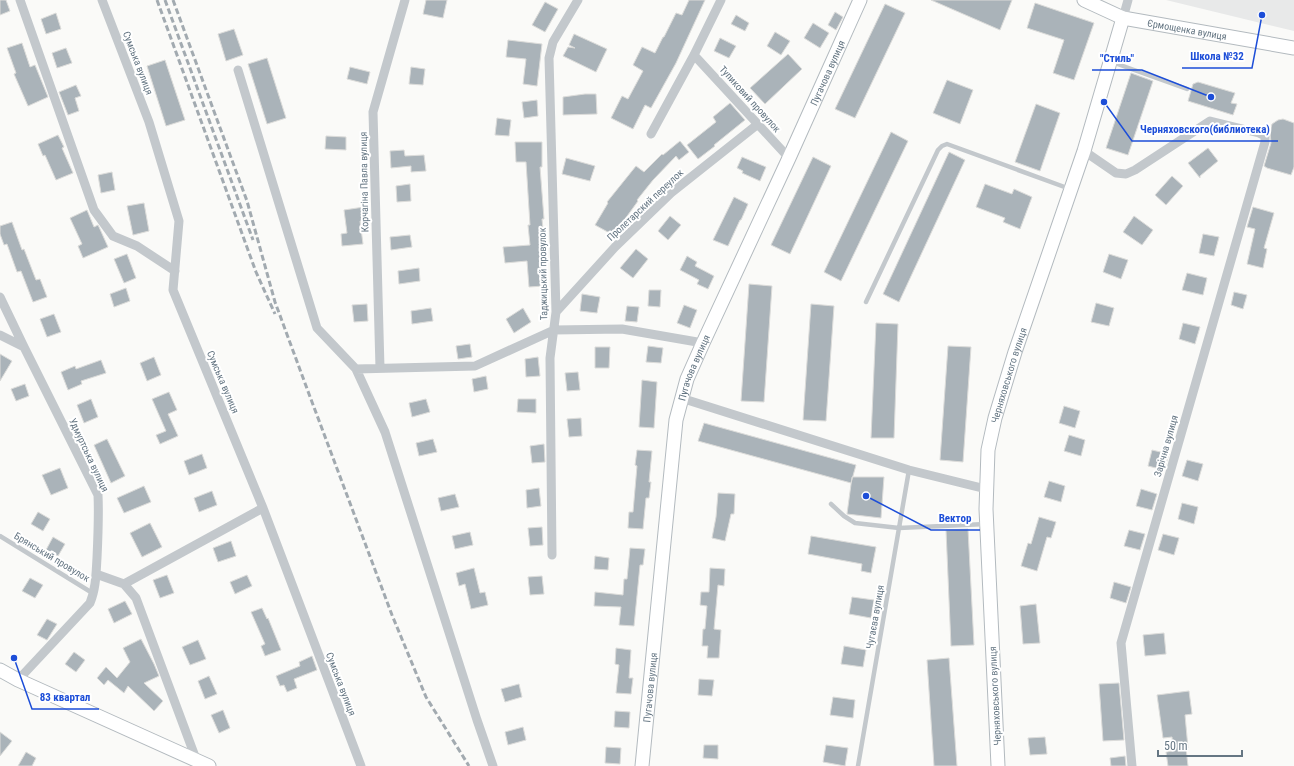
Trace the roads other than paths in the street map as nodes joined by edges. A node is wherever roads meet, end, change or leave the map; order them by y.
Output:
1 (20, 0) edge
2 (102, 0) edge
3 (404, 0) edge
4 (578, 0) edge
5 (721, 0) edge
6 (860, 0) edge
7 (1084, 0) edge
8 (1128, 0) edge
9 (1123, 18) junction
10 (1294, 48) edge
11 (694, 55) junction
12 (1111, 61) junction
13 (238, 70) dead end
14 (1187, 89) dead end
15 (758, 124) junction
16 (651, 134) dead end
17 (1084, 152) junction
18 (789, 158) junction
19 (1071, 190) junction
20 (175, 271) junction
21 (0, 296) edge
22 (866, 302) dead end
23 (556, 312) junction
24 (554, 330) junction
25 (0, 334) edge
26 (703, 343) junction
27 (24, 347) junction
28 (380, 368) junction
29 (356, 369) junction
30 (681, 398) junction
31 (909, 470) junction
32 (986, 489) junction
33 (831, 504) dead end
34 (263, 508) junction
35 (987, 524) junction
36 (899, 528) junction
37 (0, 536) edge
38 (552, 555) dead end
39 (96, 574) junction
40 (124, 584) junction
41 (94, 594) junction
42 (0, 670) edge
43 (18, 680) junction
44 (196, 759) junction
45 (209, 766) edge
46 (361, 766) edge
47 (493, 766) edge
48 (642, 766) edge
49 (858, 766) edge
50 (998, 766) edge
51 (1132, 766) edge

1 - 20 street
2 - 20 street, Сумська вулиця
3 - 28 street, Корчагіна Павла вулиця
4 - 23 street, Таджицький провулок
5 - 11 street
6 - 18 street, Пугачова вулиця
7 - 9 street, Єрмощенка вулиця
8 - 9 street, Черняховського вулиця
9 - 10 street, Єрмощенка вулиця
9 - 12 street, Черняховського вулиця
11 - 15 street, Тупиковий провулок
11 - 16 street
12 - 14 lane
12 - 17 street, Черняховського вулиця
13 - 29 street
15 - 18 street, Тупиковий провулок
15 - 23 street, Пролетарский переулок
17 - 19 street, Черняховського вулиця
17 - 51 street, Зарічна вулиця
18 - 26 street, Пугачова вулиця
19 - 22 lane
19 - 32 street, Черняховського вулиця
20 - 34 street, Сумська вулиця
21 - 27 street, Удмуртська вулиця
23 - 24 street, Таджицький провулок
24 - 26 street
24 - 28 street
24 - 38 street, Таджицький провулок
25 - 27 street
26 - 30 street, Пугачова вулиця
27 - 39 street, Удмуртська вулиця
28 - 29 street
29 - 47 street
30 - 31 street
30 - 48 street, Пугачова вулиця
31 - 32 street
31 - 36 lane, Чугаєва вулиця
32 - 35 street, Черняховського вулиця
33 - 36 lane
34 - 40 street
34 - 46 street, Сумська вулиця
35 - 36 lane
35 - 50 street, Черняховського вулиця
36 - 49 lane, Чугаєва вулиця
37 - 41 lane, Брянський провулок
39 - 40 street
39 - 41 street, Удмуртська вулиця
40 - 44 street
41 - 43 street, Удмуртська вулиця
42 - 43 street
43 - 44 street
44 - 45 street

